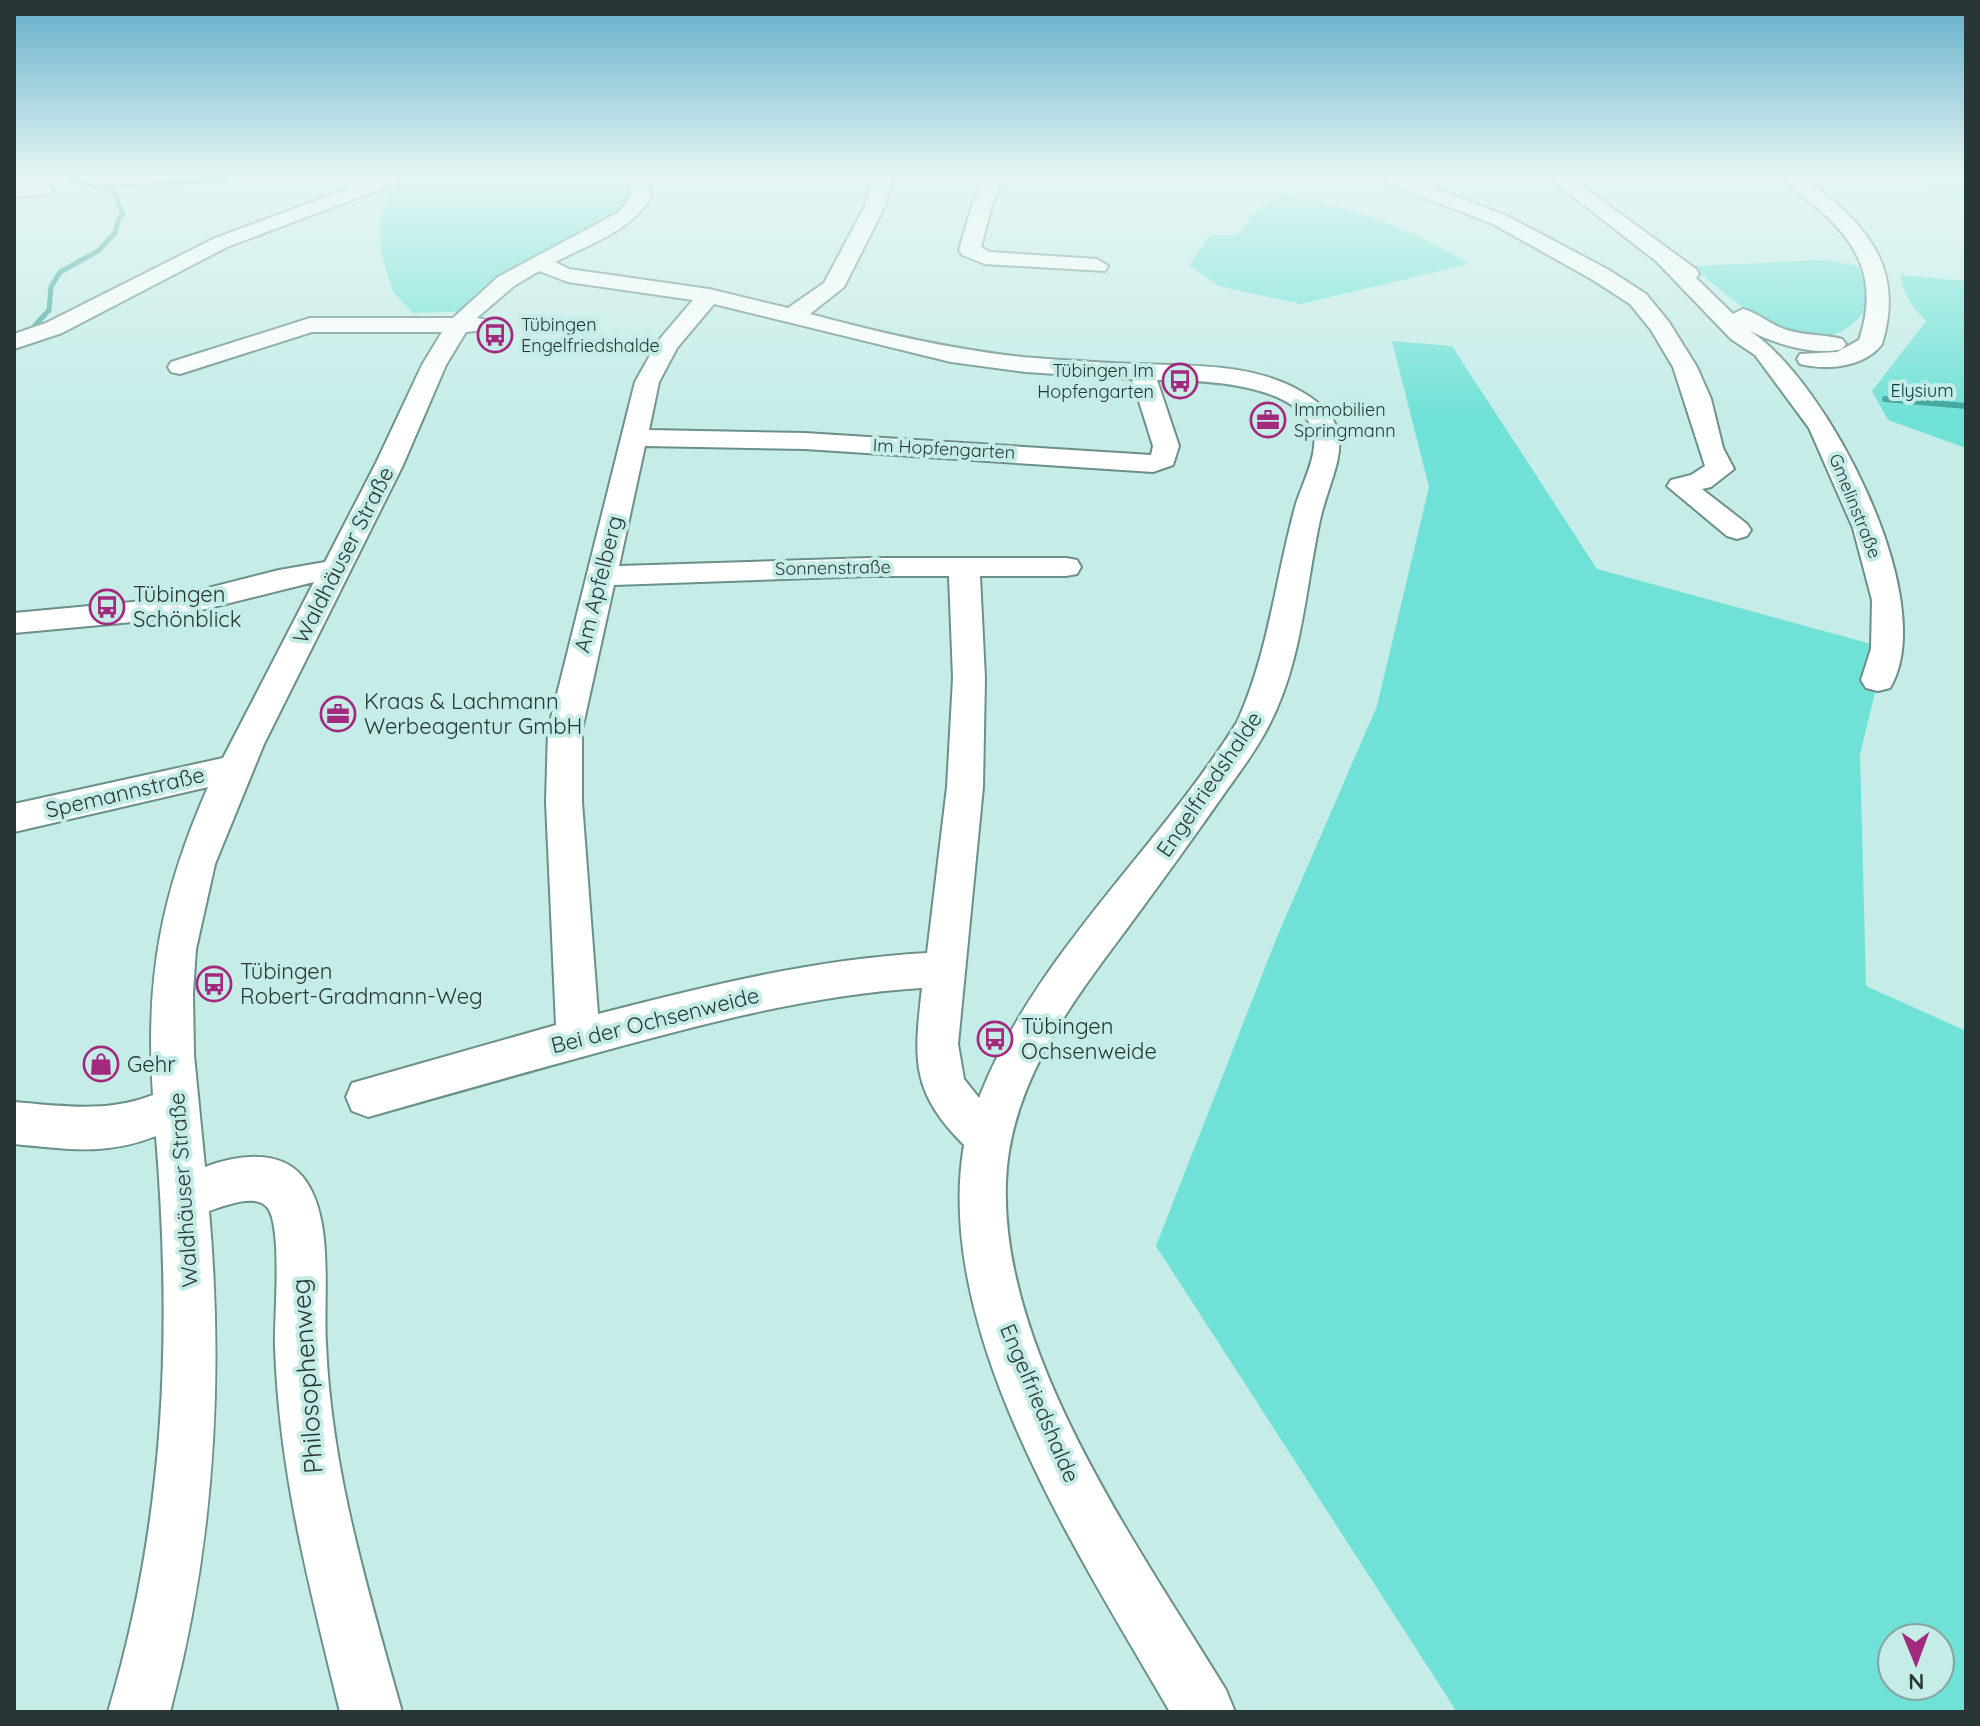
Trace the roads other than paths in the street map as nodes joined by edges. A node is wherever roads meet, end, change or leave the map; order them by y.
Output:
1 (186, 259) edge
2 (552, 259) edge
3 (848, 259) edge
4 (993, 259) edge
5 (1569, 259) edge
6 (1665, 259) edge
7 (1868, 259) edge
8 (537, 265) junction
9 (1097, 266) dead end
10 (1694, 282) junction
11 (1627, 291) junction
12 (709, 296) junction
13 (791, 317) junction
14 (470, 324) junction
15 (14, 342) edge
16 (1763, 350) junction
17 (180, 367) dead end
18 (1834, 369) junction
19 (1142, 372) junction
20 (1822, 427) junction
21 (632, 438) junction
22 (1737, 530) dead end
23 (964, 566) junction
24 (1066, 567) dead end
25 (336, 570) junction
26 (600, 576) junction
27 (14, 623) edge
28 (1878, 680) dead end
29 (235, 768) junction
30 (14, 818) edge
31 (946, 969) junction
32 (578, 1039) junction
33 (368, 1097) dead end
34 (176, 1107) junction
35 (14, 1123) edge
36 (988, 1138) junction
37 (184, 1198) junction
38 (139, 1712) edge
39 (371, 1712) edge
40 (1204, 1712) edge

1 - 15 street
2 - 8 street, Waldhäuser Straße
3 - 13 street
4 - 9 street
5 - 11 street
6 - 10 street, Gmelinstraße
7 - 18 street
8 - 12 street, Engelfriedshalde
8 - 14 street, Waldhäuser Straße
10 - 11 street
10 - 16 street, Gmelinstraße
10 - 18 street, Gmelinstraße
11 - 22 street
12 - 13 street, Engelfriedshalde
12 - 21 street, Am Apfelberg
13 - 19 street, Engelfriedshalde
14 - 17 street
14 - 25 street, Waldhäuser Straße
16 - 18 street
16 - 20 street, Gmelinstraße
18 - 20 street, Gmelinstraße
19 - 21 street, Im Hopfengarten
19 - 36 street, Engelfriedshalde
20 - 28 street, Gmelinstraße
21 - 26 street, Am Apfelberg
23 - 24 street, Sonnenstraße
23 - 26 street, Sonnenstraße
23 - 31 street
25 - 27 street
25 - 29 street, Waldhäuser Straße
26 - 32 street, Am Apfelberg
29 - 30 street, Spemannstraße
29 - 34 street, Waldhäuser Straße
31 - 32 street, Bei der Ochsenweide
31 - 36 street
32 - 33 street, Bei der Ochsenweide
34 - 35 street
34 - 37 street, Waldhäuser Straße
36 - 40 street, Engelfriedshalde
37 - 38 street, Waldhäuser Straße
37 - 39 street, Philosophenweg

